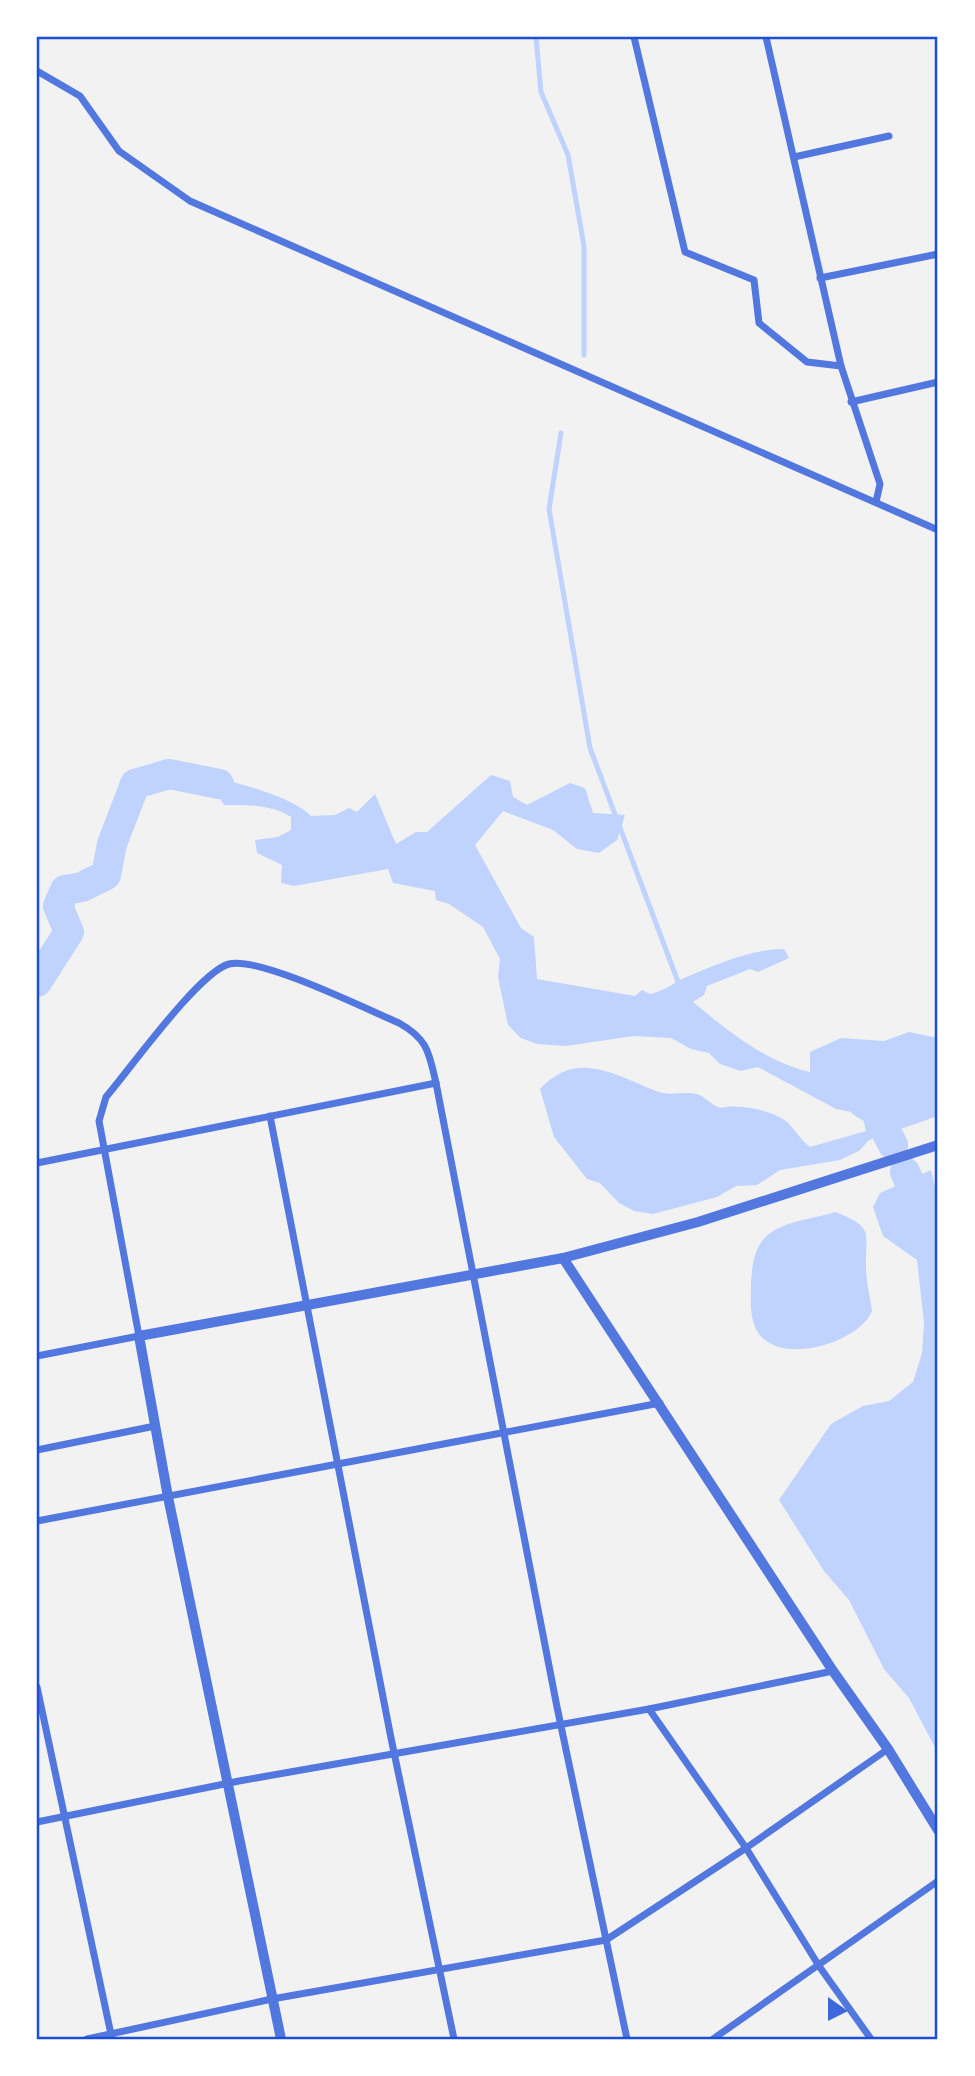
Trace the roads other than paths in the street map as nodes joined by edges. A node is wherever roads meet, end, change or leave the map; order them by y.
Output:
1 (634, 37) edge
2 (766, 37) edge
3 (37, 71) edge
4 (889, 136) dead end
5 (794, 157) junction
6 (938, 254) edge
7 (820, 278) junction
8 (841, 366) junction
9 (938, 382) edge
10 (851, 402) junction
11 (876, 502) junction
12 (938, 530) edge
13 (436, 1083) junction
14 (270, 1116) junction
15 (938, 1145) edge
16 (103, 1151) junction
17 (37, 1163) edge
18 (563, 1258) junction
19 (472, 1274) junction
20 (305, 1305) junction
21 (139, 1336) junction
22 (37, 1356) edge
23 (660, 1403) junction
24 (155, 1426) junction
25 (505, 1433) junction
26 (37, 1450) edge
27 (340, 1466) junction
28 (168, 1497) junction
29 (37, 1521) edge
30 (833, 1671) junction
31 (37, 1687) edge
32 (649, 1709) junction
33 (561, 1725) junction
34 (888, 1749) junction
35 (394, 1754) junction
36 (230, 1783) junction
37 (63, 1817) junction
38 (37, 1822) edge
39 (938, 1829) edge
40 (746, 1849) junction
41 (938, 1881) edge
42 (606, 1940) junction
43 (819, 1966) junction
44 (440, 1970) junction
45 (272, 1999) junction
46 (112, 2037) edge
47 (87, 2039) edge
48 (281, 2039) edge
49 (454, 2039) edge
50 (627, 2039) edge
51 (713, 2039) edge
52 (871, 2039) edge

1 - 8 street
2 - 5 street
3 - 11 street
4 - 5 street
5 - 7 street
6 - 7 street
7 - 8 street
8 - 10 street
9 - 10 street
10 - 11 street
11 - 12 street
13 - 14 street
13 - 16 street
13 - 19 street
14 - 16 street
14 - 20 street
15 - 18 street
16 - 17 street
16 - 21 street
18 - 19 street
18 - 23 street
19 - 20 street
19 - 25 street
20 - 21 street
20 - 27 street
21 - 22 street
21 - 24 street
23 - 25 street
23 - 30 street
24 - 26 street
24 - 28 street
25 - 27 street
25 - 33 street
27 - 28 street
27 - 35 street
28 - 29 street
28 - 36 street
30 - 32 street
30 - 34 street
31 - 37 street
32 - 33 street
32 - 40 street
33 - 35 street
33 - 42 street
34 - 39 street
34 - 40 street
35 - 36 street
35 - 44 street
36 - 37 street
36 - 45 street
37 - 38 street
37 - 46 street
40 - 42 street
40 - 43 street
41 - 43 street
42 - 44 street
42 - 50 street
43 - 51 street
43 - 52 street
44 - 45 street
44 - 49 street
45 - 46 street
45 - 48 street
46 - 47 street

